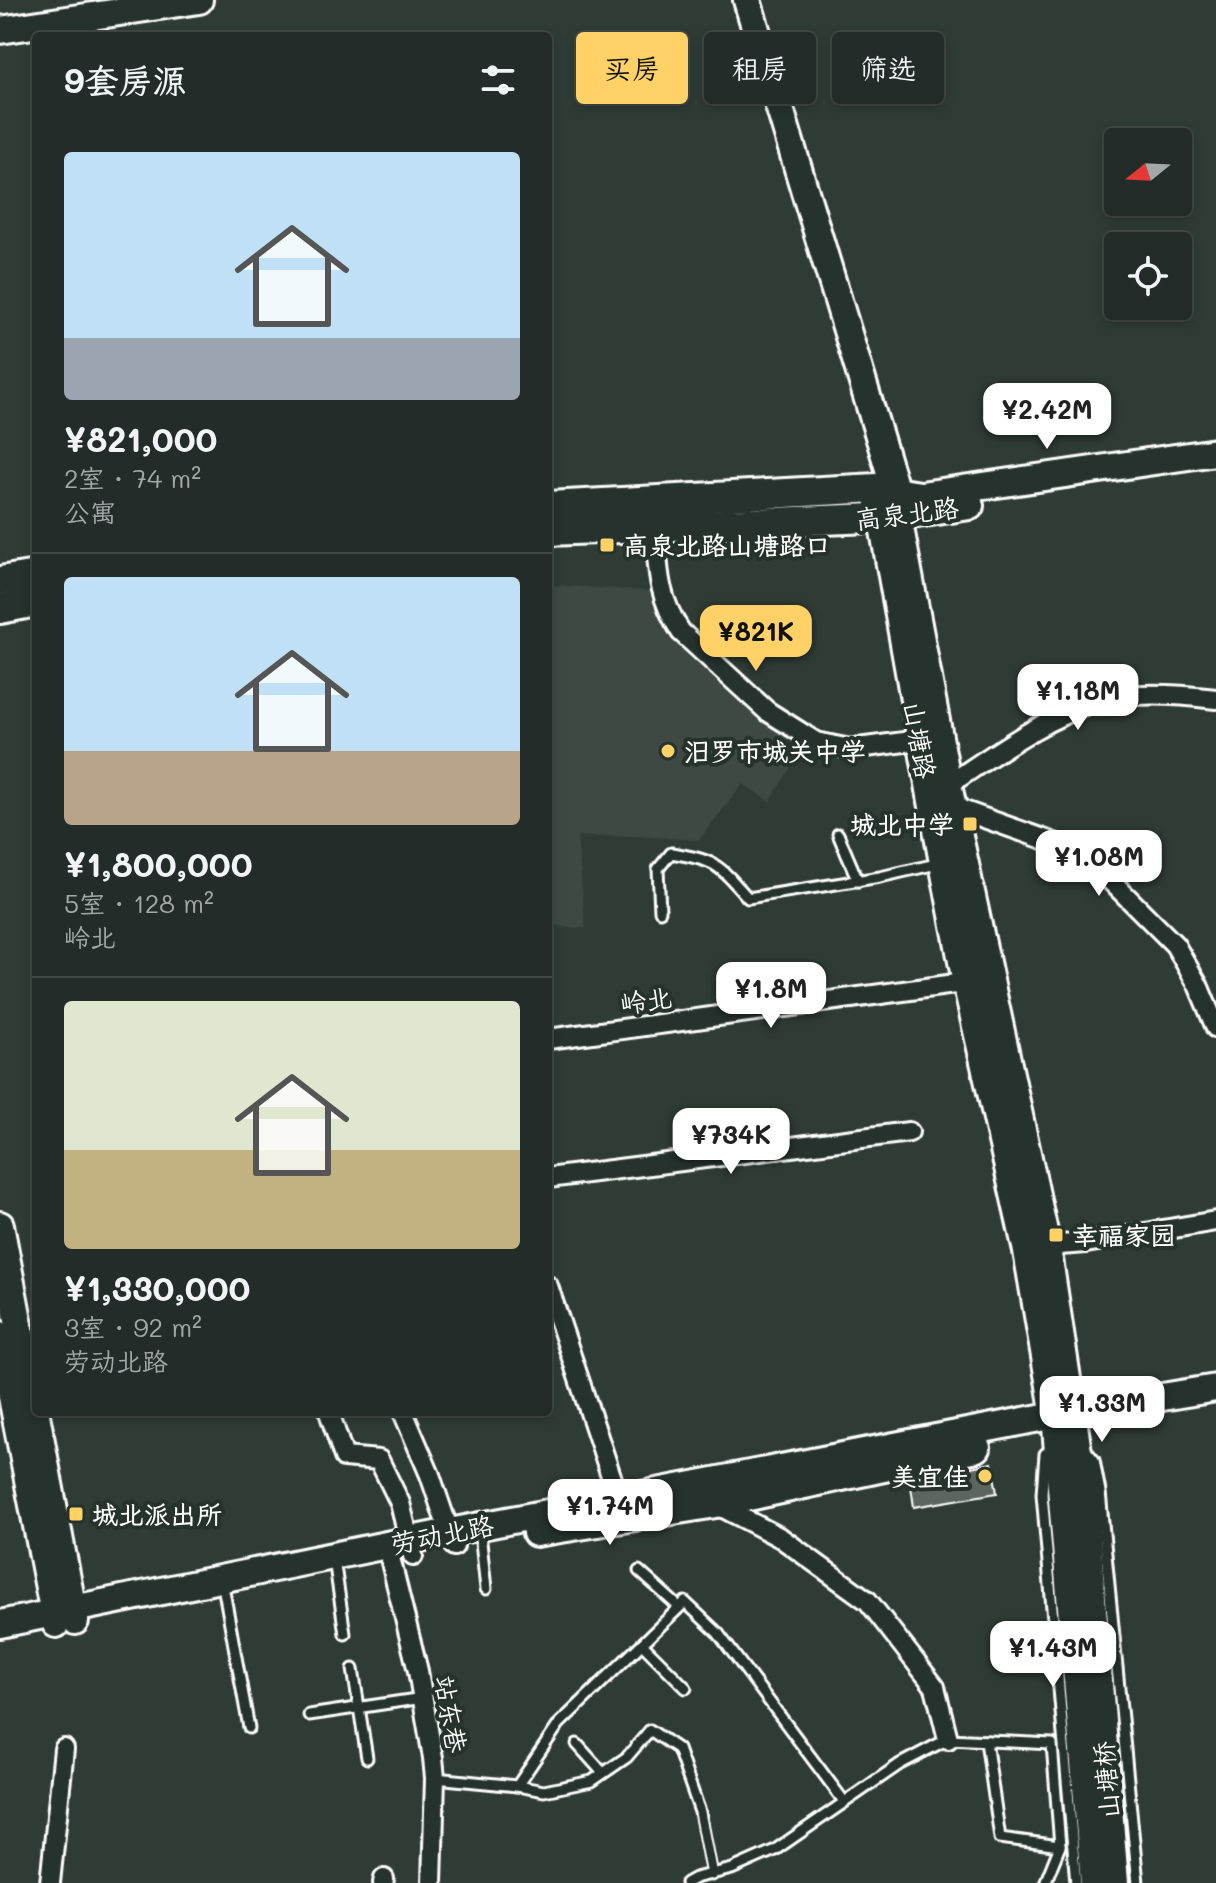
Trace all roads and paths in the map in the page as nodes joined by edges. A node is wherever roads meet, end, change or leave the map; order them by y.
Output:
1 (83, 0) edge
2 (199, 0) edge
3 (740, 0) edge
4 (747, 0) edge
5 (0, 11) edge
6 (0, 30) edge
7 (1216, 452) edge
8 (1216, 466) edge
9 (888, 504) junction
10 (552, 506) edge
11 (655, 527) junction
12 (552, 531) edge
13 (32, 576) edge
14 (0, 581) edge
15 (32, 603) edge
16 (0, 609) edge
17 (1216, 699) edge
18 (920, 740) junction
19 (951, 796) junction
20 (838, 834) dead end
21 (943, 863) junction
22 (858, 881) junction
23 (660, 911) dead end
24 (978, 981) junction
25 (1216, 1028) edge
26 (552, 1038) edge
27 (909, 1132) dead end
28 (552, 1177) edge
29 (1216, 1221) edge
30 (0, 1225) edge
31 (1047, 1246) junction
32 (552, 1298) edge
33 (0, 1335) edge
34 (1216, 1388) edge
35 (1216, 1402) edge
36 (330, 1416) edge
37 (405, 1416) edge
38 (1065, 1428) junction
39 (1072, 1487) junction
40 (716, 1504) junction
41 (622, 1510) junction
42 (452, 1539) junction
43 (481, 1542) junction
44 (404, 1551) junction
45 (335, 1566) junction
46 (639, 1571) dead end
47 (486, 1589) dead end
48 (224, 1591) junction
49 (679, 1607) junction
50 (64, 1616) junction
51 (0, 1624) edge
52 (345, 1634) dead end
53 (0, 1635) edge
54 (642, 1644) junction
55 (353, 1669) dead end
56 (686, 1688) dead end
57 (423, 1698) junction
58 (359, 1706) junction
59 (309, 1715) dead end
60 (249, 1728) dead end
61 (948, 1739) junction
62 (986, 1741) junction
63 (577, 1744) dead end
64 (64, 1749) dead end
65 (367, 1758) dead end
66 (603, 1773) junction
67 (435, 1778) junction
68 (517, 1786) junction
69 (843, 1800) junction
70 (1060, 1846) junction
71 (712, 1875) junction
72 (50, 1883) edge
73 (432, 1883) edge
74 (686, 1883) edge
75 (1045, 1883) edge
76 (1076, 1883) edge
77 (1094, 1883) edge
78 (1115, 1883) edge
79 (1138, 1883) edge

1 - 5 street
2 - 6 street
3 - 9 street, 山塘路
4 - 9 street, 山塘路
7 - 9 street, 高泉北路
8 - 9 street, 高泉北路
9 - 10 main road, 高泉北路
9 - 11 main road, 高泉北路
9 - 18 street, 山塘路
9 - 19 street, 山塘路
11 - 12 main road, 高泉北路
11 - 18 street
13 - 14 main road
15 - 16 main road
17 - 19 street
18 - 21 street, 山塘路
19 - 24 street, 山塘路
19 - 25 street
20 - 22 lane
21 - 22 lane
21 - 24 street, 山塘路
22 - 23 lane
24 - 26 street, 岭北
24 - 31 street, 山塘路
24 - 38 street, 山塘路
27 - 28 street
29 - 31 street
30 - 50 street
31 - 38 street, 山塘路
32 - 41 street
33 - 50 street
34 - 38 street, 劳动北路
35 - 38 street, 劳动北路
36 - 44 street, 站东巷
37 - 42 street
38 - 39 street, 山塘路
38 - 40 street, 劳动北路
38 - 41 street, 劳动北路
38 - 76 lane
38 - 79 lane
39 - 77 street, 山塘桥
39 - 78 street, 山塘桥
40 - 41 street, 劳动北路
40 - 61 street
41 - 42 street, 劳动北路
41 - 43 street, 劳动北路
42 - 43 street, 劳动北路
42 - 44 street, 劳动北路
43 - 47 lane
44 - 45 street, 劳动北路
44 - 50 street, 劳动北路
44 - 57 street, 站东巷
45 - 48 street, 劳动北路
45 - 52 lane
46 - 49 lane
48 - 50 street, 劳动北路
48 - 60 lane
49 - 54 lane
49 - 69 lane
50 - 51 street, 劳动北路
50 - 53 street, 劳动北路
54 - 56 lane
54 - 68 lane
55 - 58 lane
57 - 58 lane
57 - 67 street, 站东巷
58 - 59 lane
58 - 65 lane
61 - 62 lane
61 - 69 lane
62 - 70 lane
62 - 70 lane
63 - 66 lane
64 - 72 street
66 - 68 lane
66 - 71 lane
67 - 68 lane
67 - 73 street, 站东巷
69 - 71 lane
70 - 75 lane
71 - 74 lane

